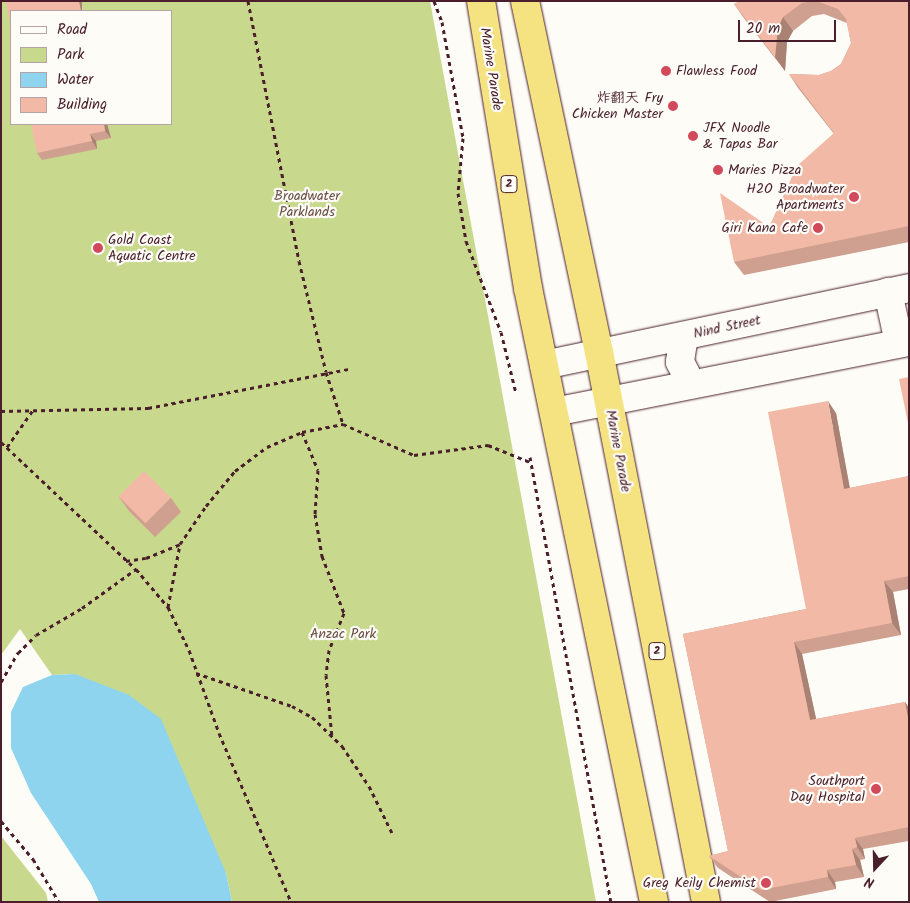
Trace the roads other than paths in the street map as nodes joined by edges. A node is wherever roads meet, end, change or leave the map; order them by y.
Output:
1 (481, 1) edge
2 (525, 1) edge
3 (898, 290) edge
4 (684, 336) junction
5 (904, 342) edge
6 (599, 352) junction
7 (544, 365) junction
8 (691, 384) junction
9 (608, 401) junction
10 (554, 412) junction
11 (654, 902) edge
12 (706, 902) edge

1 - 7 highway, Marine Parade / 2
2 - 6 highway, Marine Parade / 2
3 - 4 street, Nind Street
3 - 5 street
4 - 6 street, Nind Street
4 - 8 street
5 - 8 street
6 - 7 street, Nind Street
6 - 9 highway, Marine Parade / 2
7 - 10 highway, Marine Parade / 2
8 - 9 street
9 - 10 street
9 - 12 highway, Marine Parade / 2
10 - 11 highway, Marine Parade / 2

